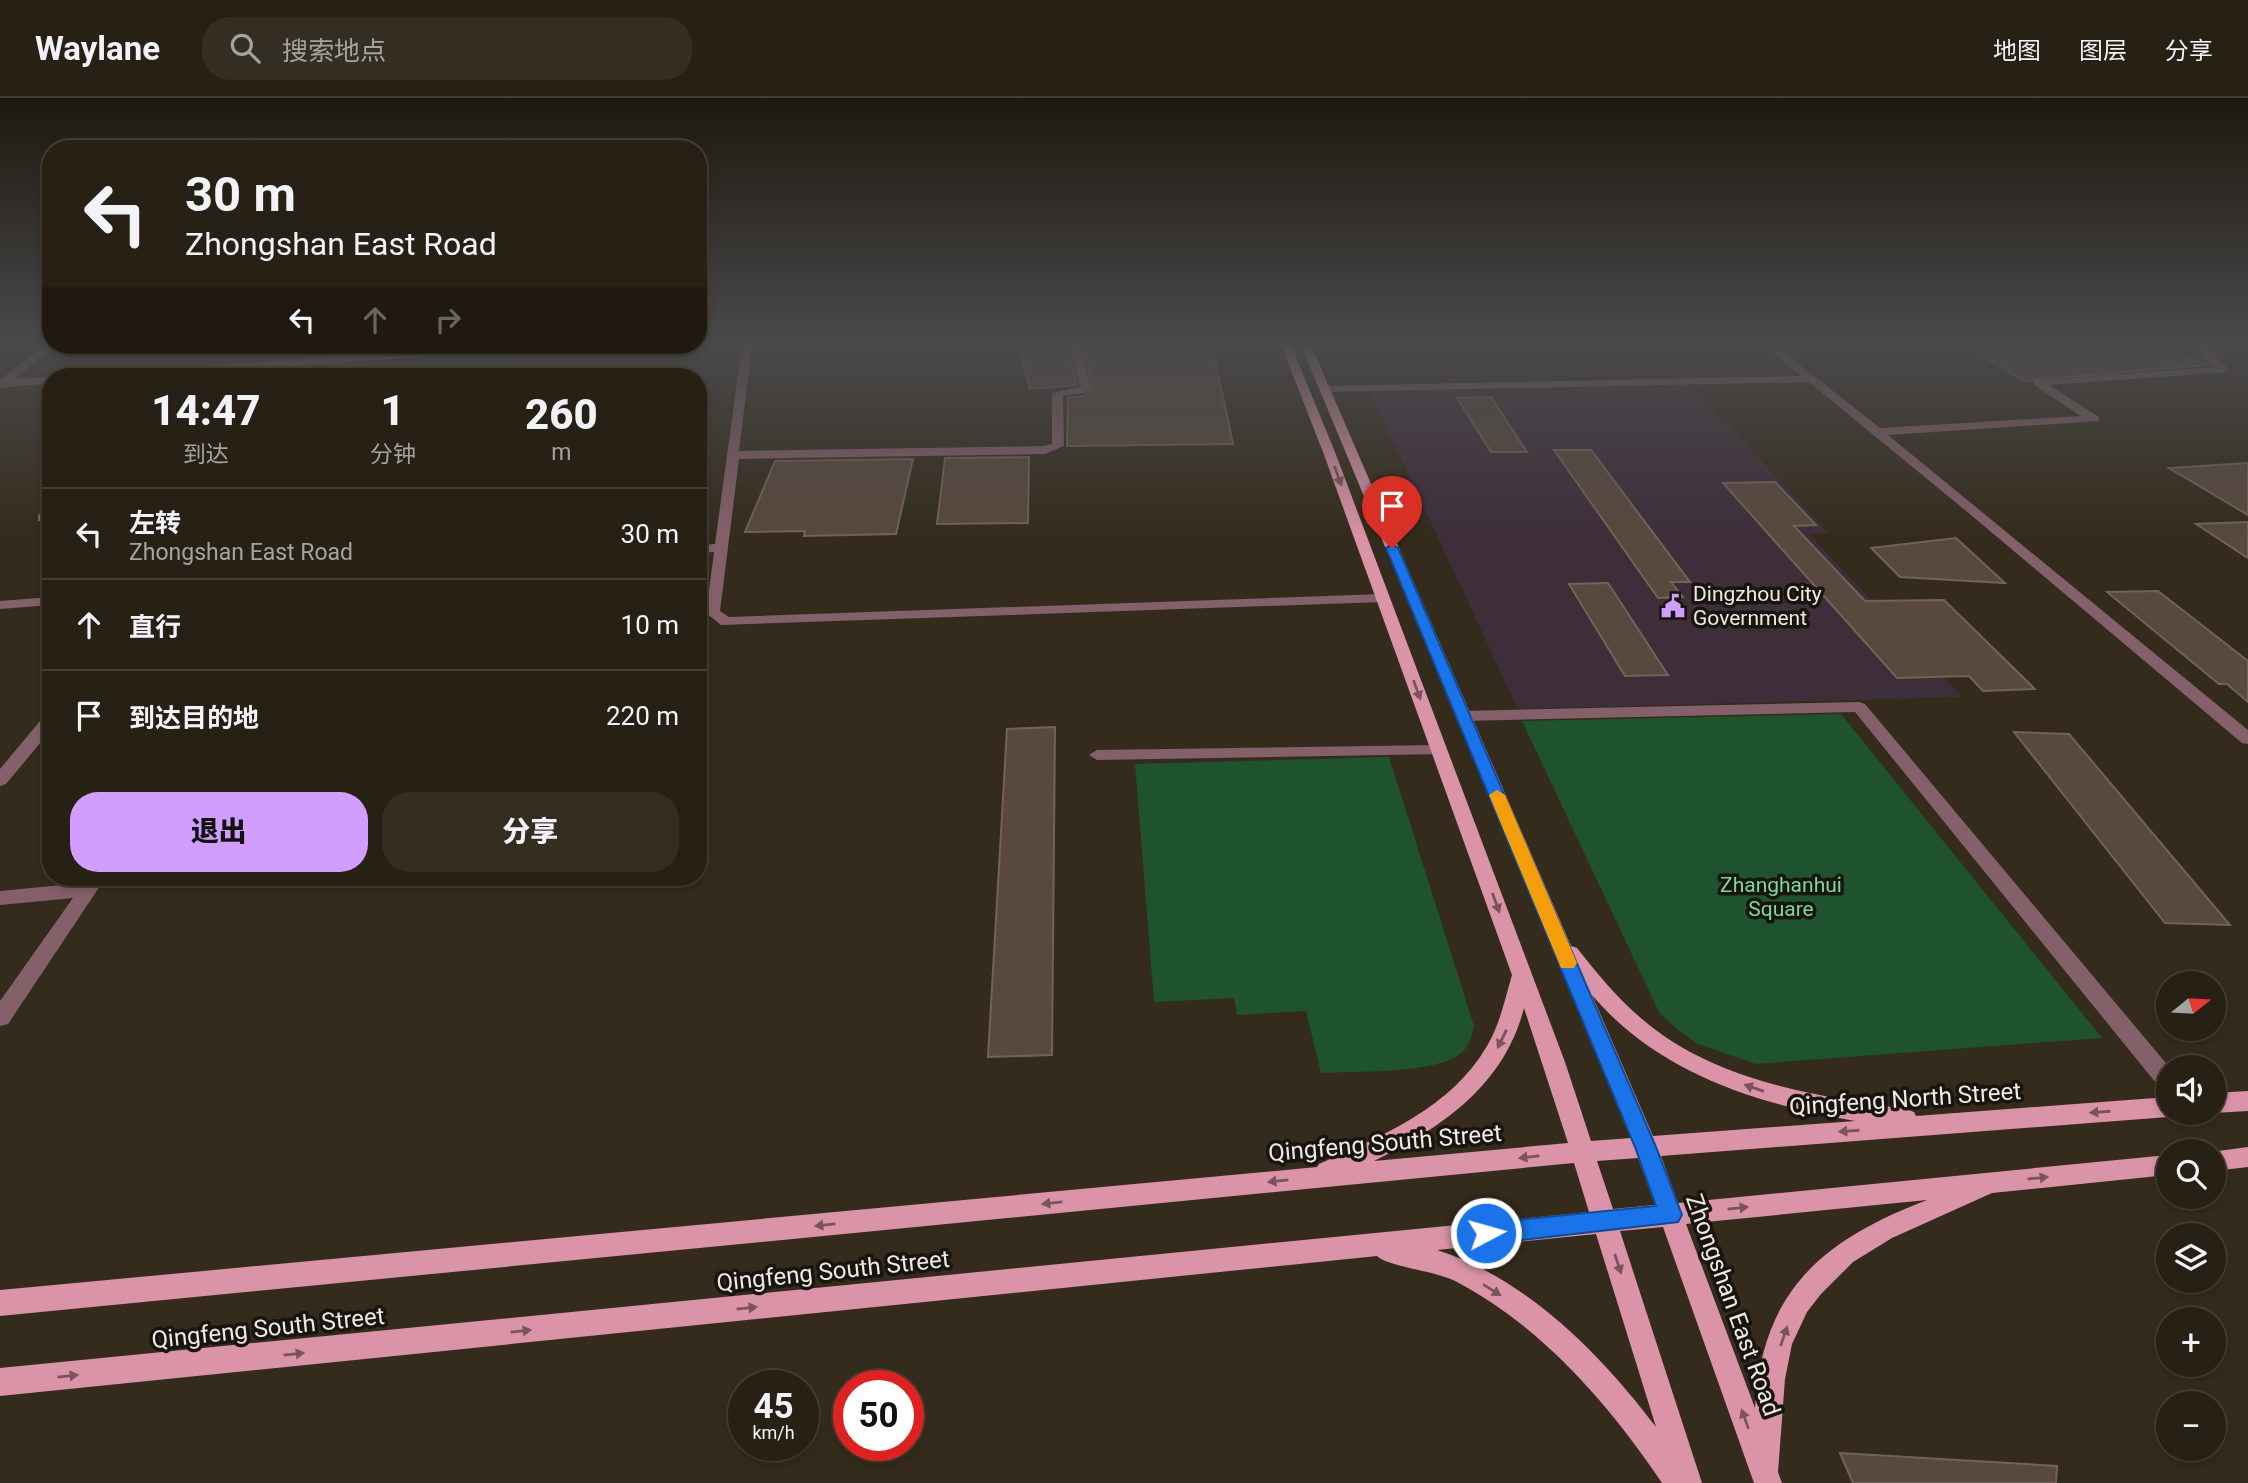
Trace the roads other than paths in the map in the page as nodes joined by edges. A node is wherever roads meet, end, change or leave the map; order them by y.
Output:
1 (739, 410) edge
2 (1057, 410) edge
3 (1311, 410) edge
4 (1334, 410) edge
5 (1851, 410) edge
6 (2080, 410) edge
7 (1879, 432) junction
8 (733, 455) junction
9 (722, 547) junction
10 (707, 548) edge
11 (1383, 598) junction
12 (42, 602) edge
13 (0, 605) edge
14 (1463, 716) junction
15 (42, 730) edge
16 (2248, 739) edge
17 (1439, 750) junction
18 (1097, 755) dead end
19 (0, 780) edge
20 (74, 886) edge
21 (91, 886) edge
22 (0, 898) edge
23 (1557, 938) junction
24 (1522, 974) junction
25 (0, 1018) edge
26 (2156, 1067) edge
27 (2248, 1101) edge
28 (2226, 1102) edge
29 (2156, 1108) edge
30 (1941, 1124) junction
31 (1646, 1147) junction
32 (1583, 1152) junction
33 (2248, 1157) edge
34 (2226, 1160) edge
35 (2156, 1166) edge
36 (1311, 1178) junction
37 (1992, 1183) junction
38 (1671, 1215) junction
39 (1605, 1222) junction
40 (1359, 1246) junction
41 (0, 1303) edge
42 (0, 1382) edge
43 (1767, 1479) edge
44 (1679, 1483) edge
45 (1688, 1483) edge

1 - 8 street
2 - 8 street
3 -> 11 main road
4 - 14 main road, Zhongshan East Road
5 - 7 street
6 - 7 street
7 - 16 street
8 - 9 street
9 - 10 street
9 - 11 street
11 -> 17 main road
12 - 13 street
14 - 23 main road, Zhongshan East Road
14 - 26 street
15 - 19 street
17 - 18 street
17 -> 24 main road
20 - 22 street
21 - 25 street
30 -> 23 main road
23 - 31 main road, Zhongshan East Road
24 - 32 main road
24 -> 36 main road
27 - 28 main road
29 -> 30 main road, Qingfeng North Street
30 -> 31 main road, Qingfeng North Street
31 - 32 main road, Qingfeng South Street
31 - 38 main road, Zhongshan East Road
32 -> 36 main road, Qingfeng South Street
32 - 39 main road
33 - 34 main road
37 -> 35 main road
36 -> 41 main road, Qingfeng South Street
38 -> 37 main road
43 -> 37 main road
38 - 39 main road, Qingfeng South Street
43 -> 38 main road, Zhongshan East Road
39 - 40 main road, Qingfeng South Street
39 -> 45 main road
42 -> 40 main road, Qingfeng South Street
40 -> 44 main road

